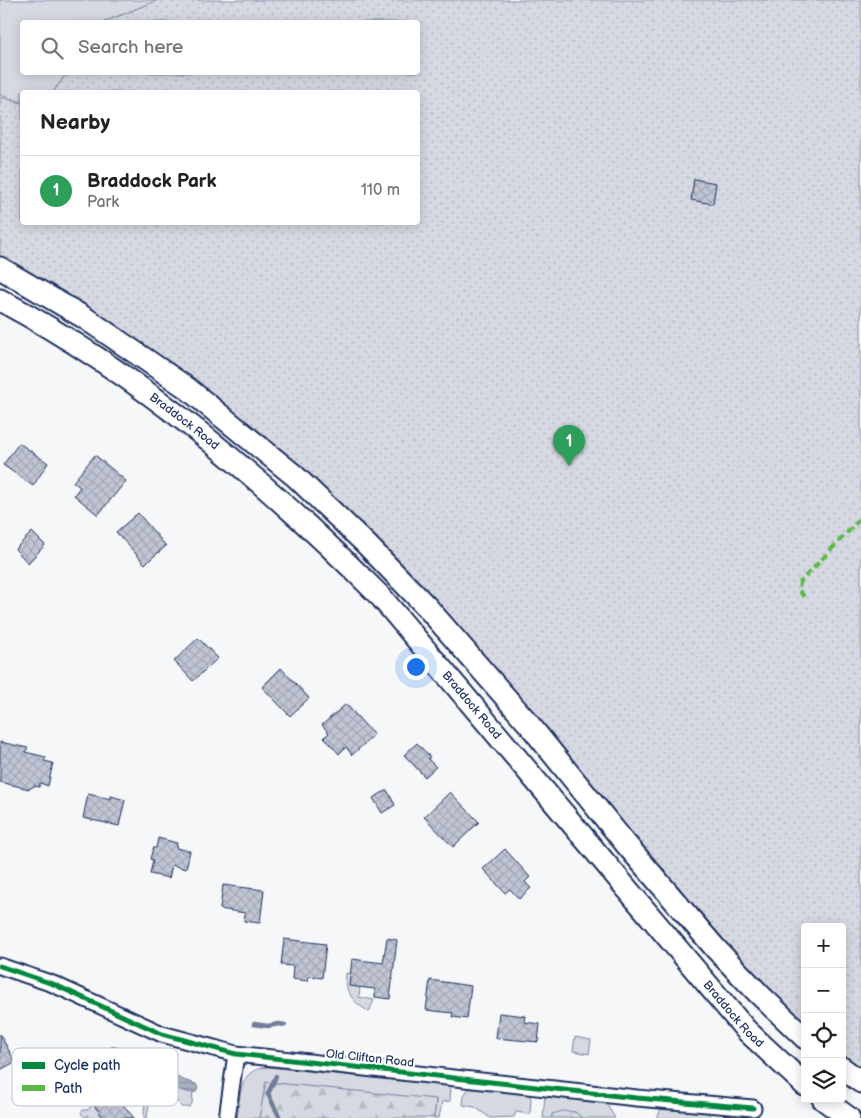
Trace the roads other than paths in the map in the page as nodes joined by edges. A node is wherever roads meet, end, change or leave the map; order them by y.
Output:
1 (0, 268) edge
2 (0, 300) edge
3 (0, 966) edge
4 (801, 1034) edge
5 (236, 1054) junction
6 (846, 1071) edge
7 (801, 1081) edge
8 (861, 1082) edge
9 (828, 1103) edge
10 (753, 1108) dead end
11 (227, 1118) edge
12 (849, 1118) edge

1 - 4 main road
2 - 7 main road, Braddock Road
3 - 5 street, Old Clifton Road
5 - 10 street, Old Clifton Road
5 - 11 street
6 - 8 main road
9 - 12 main road

